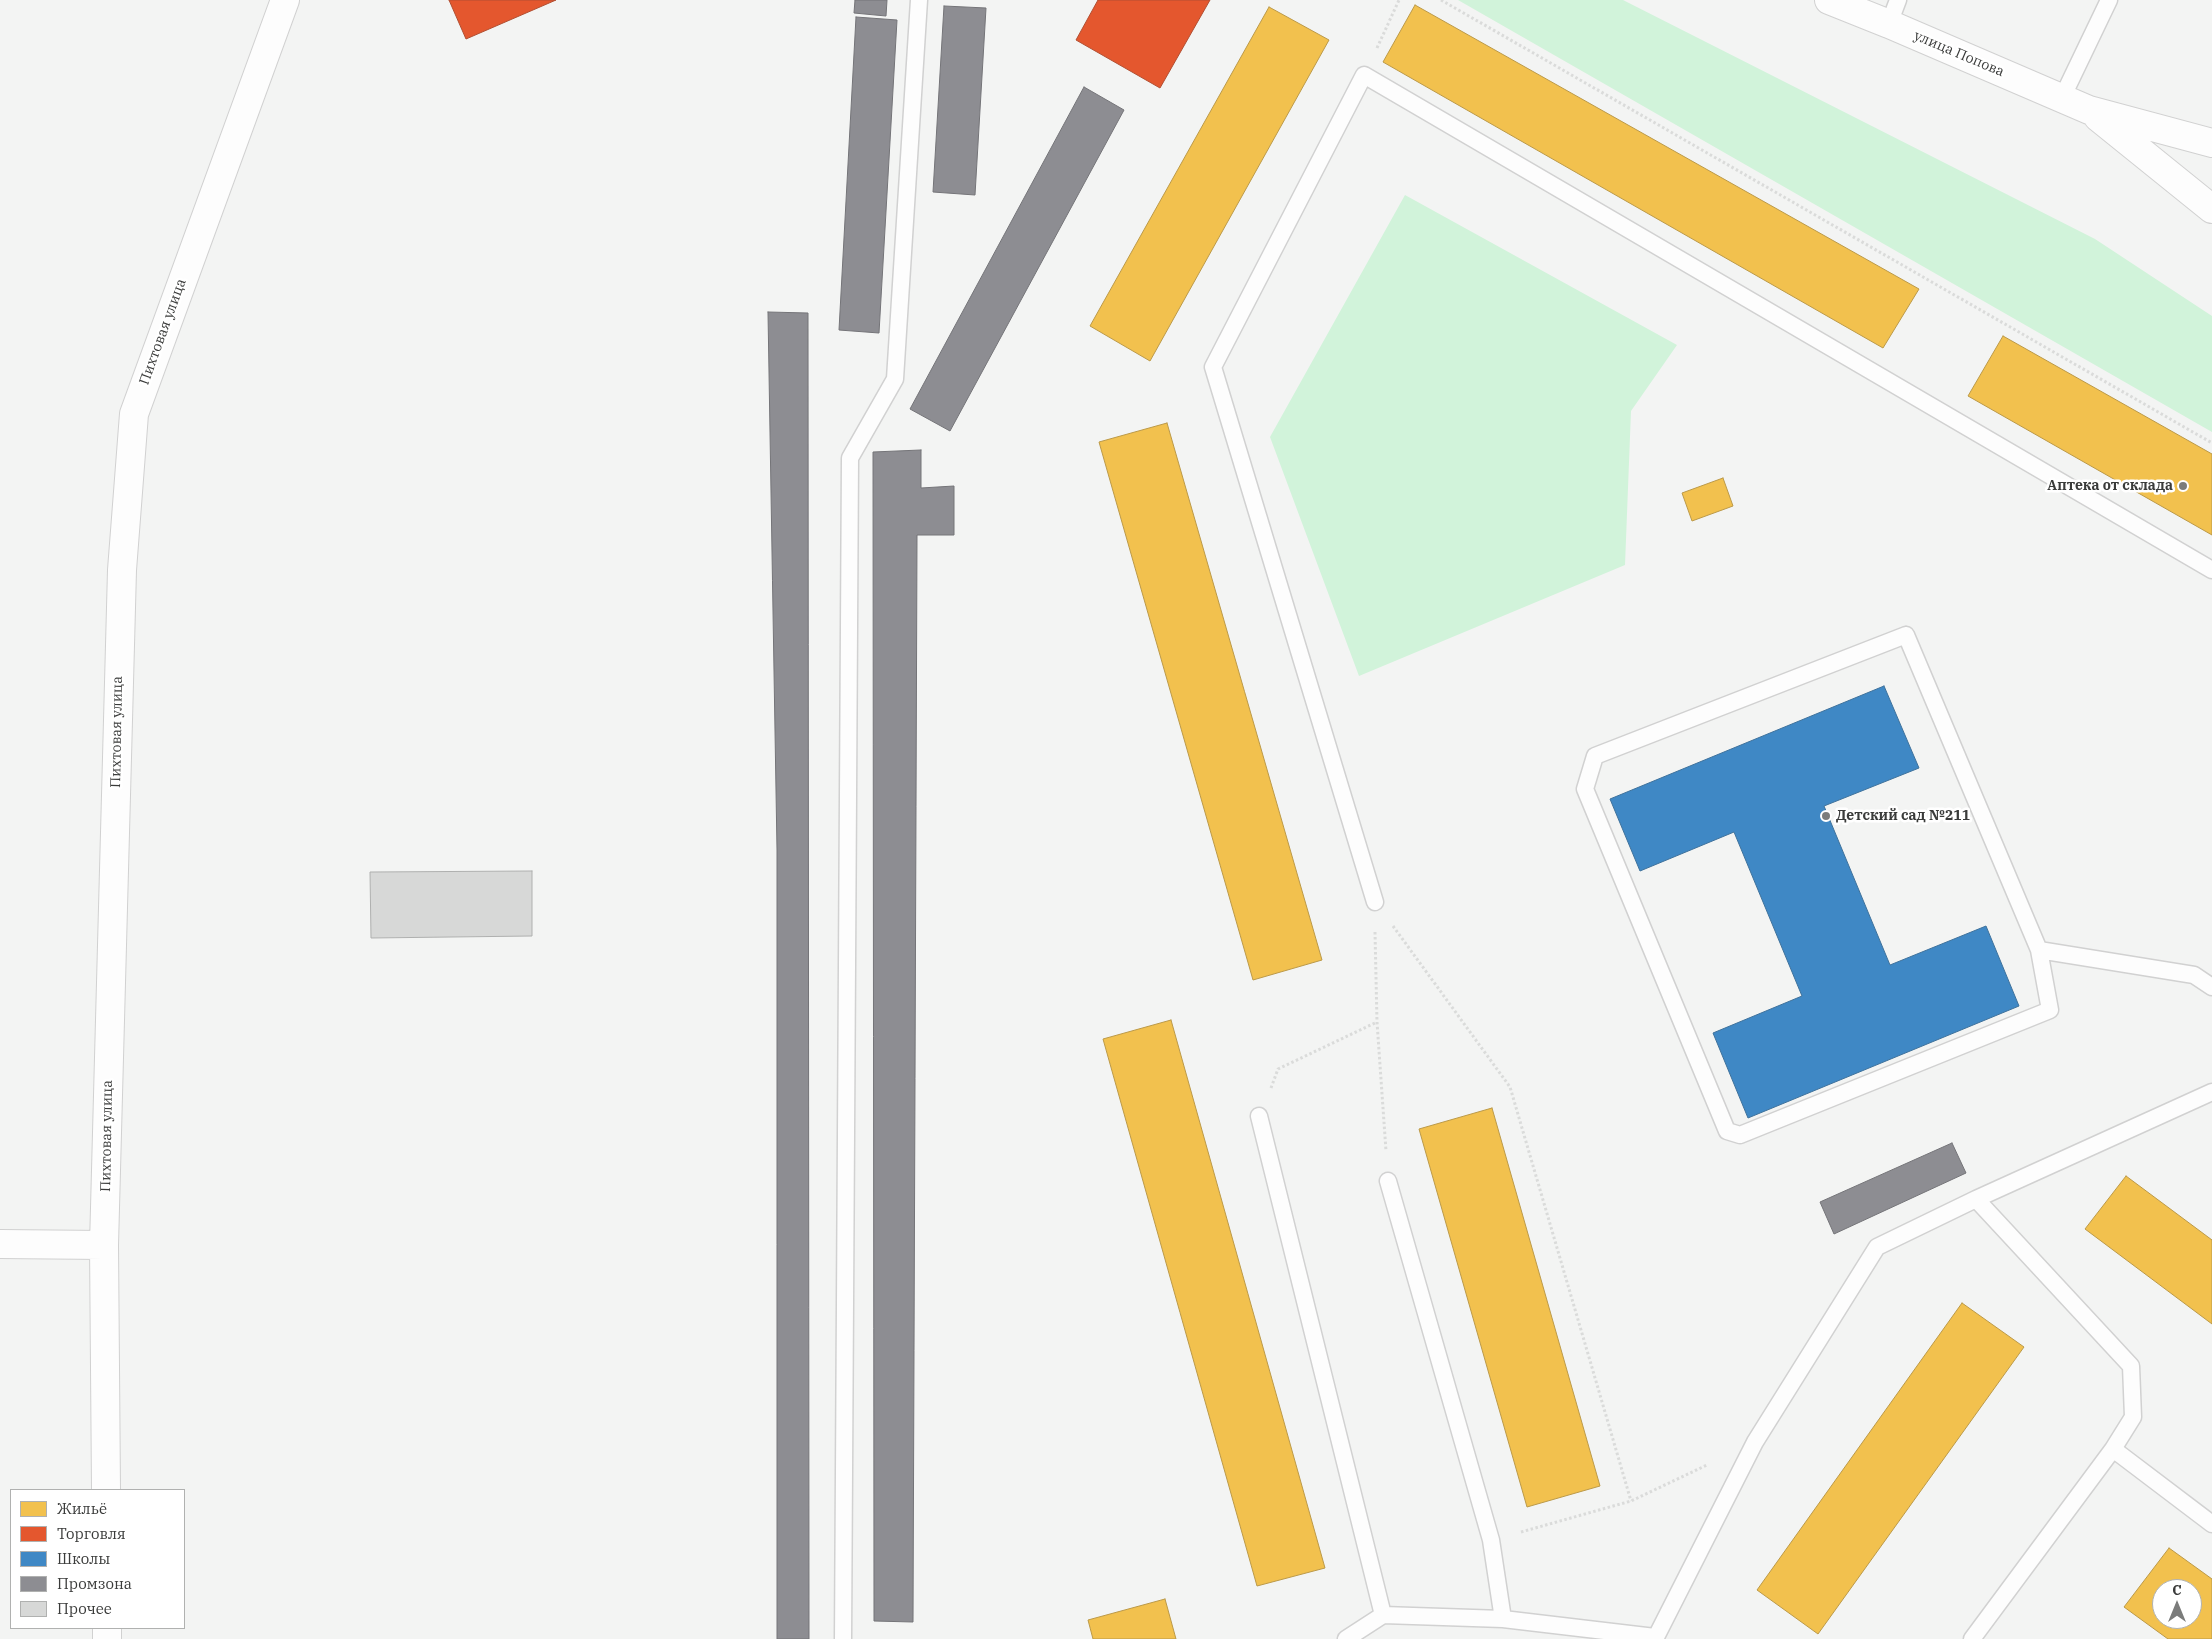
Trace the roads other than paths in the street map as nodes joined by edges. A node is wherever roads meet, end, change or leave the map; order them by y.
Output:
1 (285, 0) edge
2 (919, 0) edge
3 (1829, 0) edge
4 (2109, 0) edge
5 (1894, 12) edge
6 (2062, 98) junction
7 (2089, 110) junction
8 (2212, 143) edge
9 (2212, 209) edge
10 (2212, 570) edge
11 (1375, 902) road end
12 (2039, 950) junction
13 (2212, 987) edge
14 (2212, 1092) edge
15 (1259, 1116) road end
16 (1388, 1181) road end
17 (1976, 1199) junction
18 (0, 1244) edge
19 (104, 1245) junction
20 (2113, 1450) junction
21 (106, 1489) edge
22 (2212, 1524) edge
23 (1383, 1615) junction
24 (1504, 1619) junction
25 (1655, 1638) edge
26 (843, 1639) edge
27 (1346, 1639) edge
28 (1972, 1639) edge

1 - 19 street, Пихтовая улица
2 - 26 lane
3 - 5 street, улица Попова
4 - 6 lane
5 - 6 street, улица Попова
6 - 7 street, улица Попова
7 - 8 street, улица Попова
7 - 9 street, улица Попова
10 - 11 lane
12 - 12 lane
12 - 13 lane
14 - 17 lane
15 - 23 lane
16 - 24 lane
17 - 20 lane
17 - 25 lane
18 - 19 street
19 - 21 street, Пихтовая улица
20 - 22 lane
20 - 28 lane
23 - 24 lane
23 - 27 lane
24 - 25 lane

